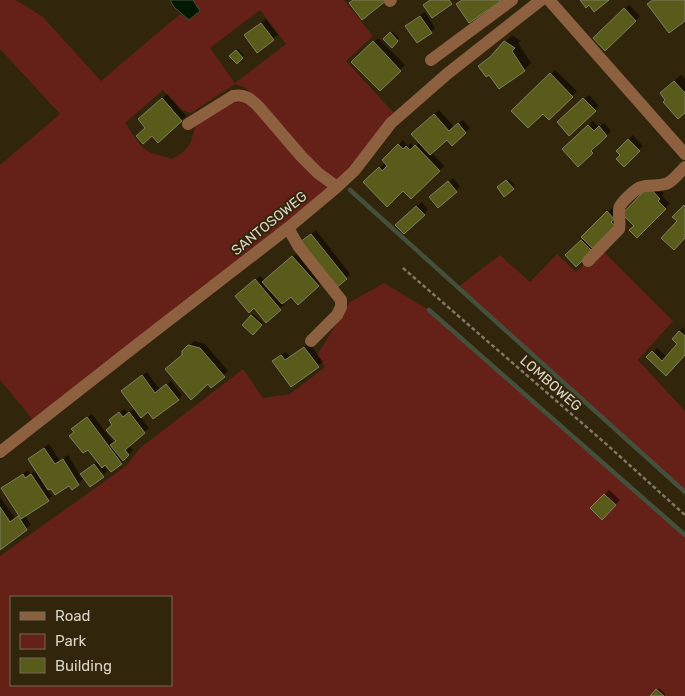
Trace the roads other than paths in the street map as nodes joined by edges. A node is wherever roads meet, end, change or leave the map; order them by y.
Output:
1 (512, 0) edge
2 (541, 0) edge
3 (549, 0) edge
4 (431, 60) dead end
5 (188, 124) dead end
6 (685, 154) edge
7 (685, 167) edge
8 (337, 187) junction
9 (288, 228) junction
10 (588, 261) dead end
11 (311, 341) dead end
12 (0, 452) edge

1 - 4 street
2 - 8 street, SANTOSOWEG
3 - 6 street
5 - 8 street
7 - 10 street
8 - 9 street, SANTOSOWEG
9 - 11 street
9 - 12 street, SANTOSOWEG

